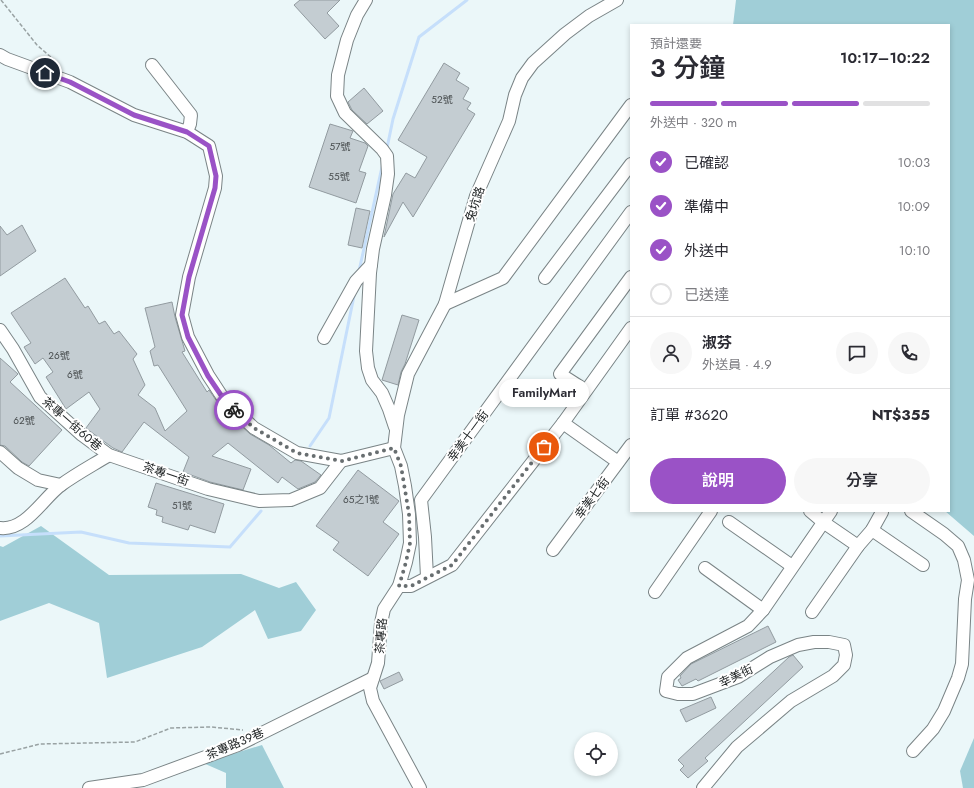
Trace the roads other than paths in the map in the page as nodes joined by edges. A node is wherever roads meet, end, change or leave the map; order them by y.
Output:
1 (366, 0) edge
2 (617, 0) edge
3 (0, 55) edge
4 (152, 65) dead end
5 (630, 106) edge
6 (187, 132) junction
7 (630, 165) edge
8 (630, 213) edge
9 (371, 265) junction
10 (545, 278) dead end
11 (630, 278) edge
12 (445, 304) junction
13 (630, 329) edge
14 (0, 330) edge
15 (324, 338) dead end
16 (586, 390) junction
17 (563, 423) junction
18 (396, 430) junction
19 (630, 446) edge
20 (394, 448) junction
21 (0, 452) edge
22 (109, 455) junction
23 (342, 461) junction
24 (618, 462) junction
25 (60, 485) junction
26 (710, 512) edge
27 (811, 512) edge
28 (830, 512) edge
29 (882, 512) dead end
30 (912, 512) edge
31 (729, 522) dead end
32 (823, 522) junction
33 (0, 528) edge
34 (872, 530) junction
35 (858, 546) junction
36 (552, 550) dead end
37 (923, 565) dead end
38 (792, 566) junction
39 (705, 568) dead end
40 (427, 578) junction
41 (399, 586) junction
42 (655, 592) dead end
43 (763, 610) junction
44 (812, 612) dead end
45 (373, 678) junction
46 (913, 751) dead end
47 (89, 788) edge
48 (420, 788) edge
49 (703, 788) edge

1 - 9 street
2 - 12 street, 兔坑路
3 - 6 street
4 - 6 street
5 - 12 street
6 - 23 street
7 - 10 street
8 - 40 street, 幸美十一街
9 - 15 street
9 - 18 street
11 - 16 street
12 - 18 street, 兔坑路
13 - 16 street
14 - 22 street, 茶專一街60巷
16 - 17 street
17 - 24 street
17 - 40 street
18 - 20 street, 兔坑路
19 - 24 street, 幸美七街
20 - 23 street
20 - 41 street, 茶專路
21 - 25 street
22 - 23 street, 茶專一街
22 - 25 street
24 - 36 street, 幸美七街
25 - 33 street
26 - 42 street
27 - 32 street
28 - 32 street, 幸美街
29 - 34 street
30 - 46 street
31 - 38 street
32 - 35 street
32 - 38 street, 幸美街
34 - 35 street
34 - 37 street
35 - 44 street
38 - 43 street, 幸美街
39 - 43 street
40 - 41 street
41 - 45 street, 茶專路
43 - 49 street, 幸美街
45 - 47 street, 茶專路39巷
45 - 48 street, 茶專路

